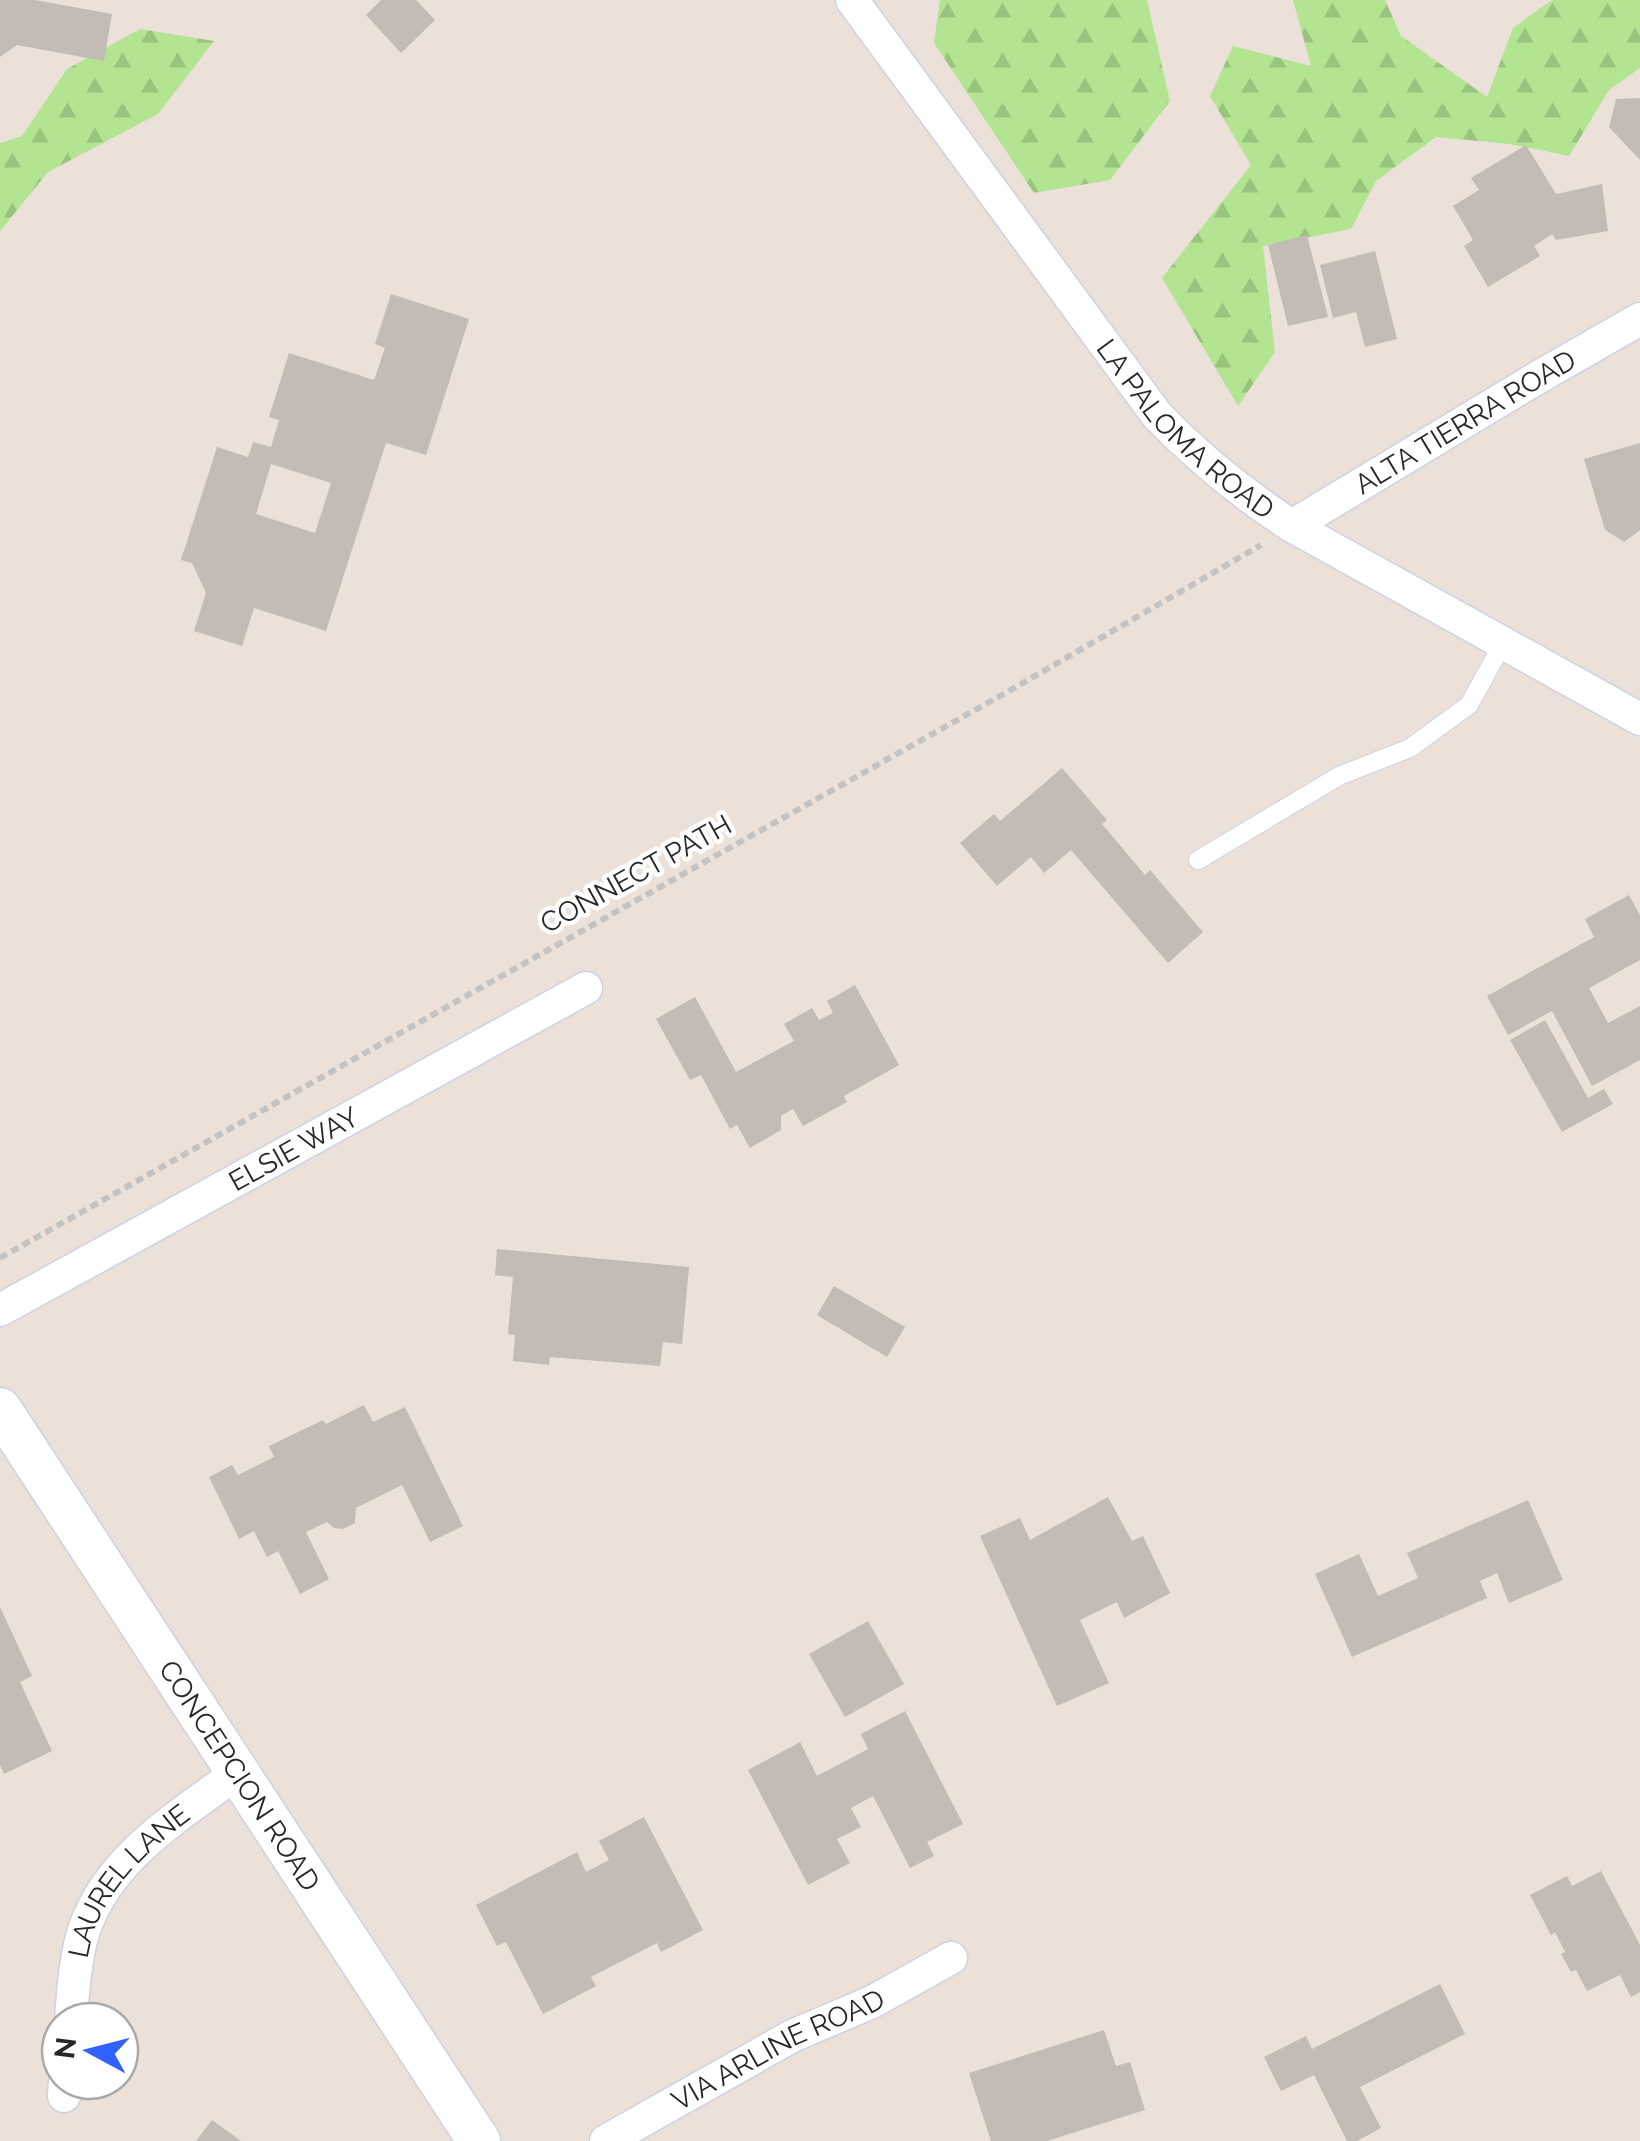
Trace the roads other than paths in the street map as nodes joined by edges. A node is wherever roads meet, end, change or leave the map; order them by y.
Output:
1 (852, 0) edge
2 (1640, 320) edge
3 (1292, 526) junction
4 (1503, 643) junction
5 (1640, 719) edge
6 (1198, 860) dead end
7 (586, 988) dead end
8 (0, 1310) edge
9 (0, 1409) edge
10 (238, 1773) junction
11 (951, 1958) dead end
12 (73, 2001) edge
13 (480, 2141) edge
14 (606, 2141) edge

1 - 3 street, LA PALOMA ROAD
2 - 3 street, ALTA TIERRA ROAD
3 - 4 street, LA PALOMA ROAD
4 - 5 street, LA PALOMA ROAD
4 - 6 lane
7 - 8 street, ELSIE WAY
9 - 10 street, CONCEPCION ROAD
10 - 12 street, LAUREL LANE
10 - 13 street, CONCEPCION ROAD
11 - 14 street, VIA ARLINE ROAD

